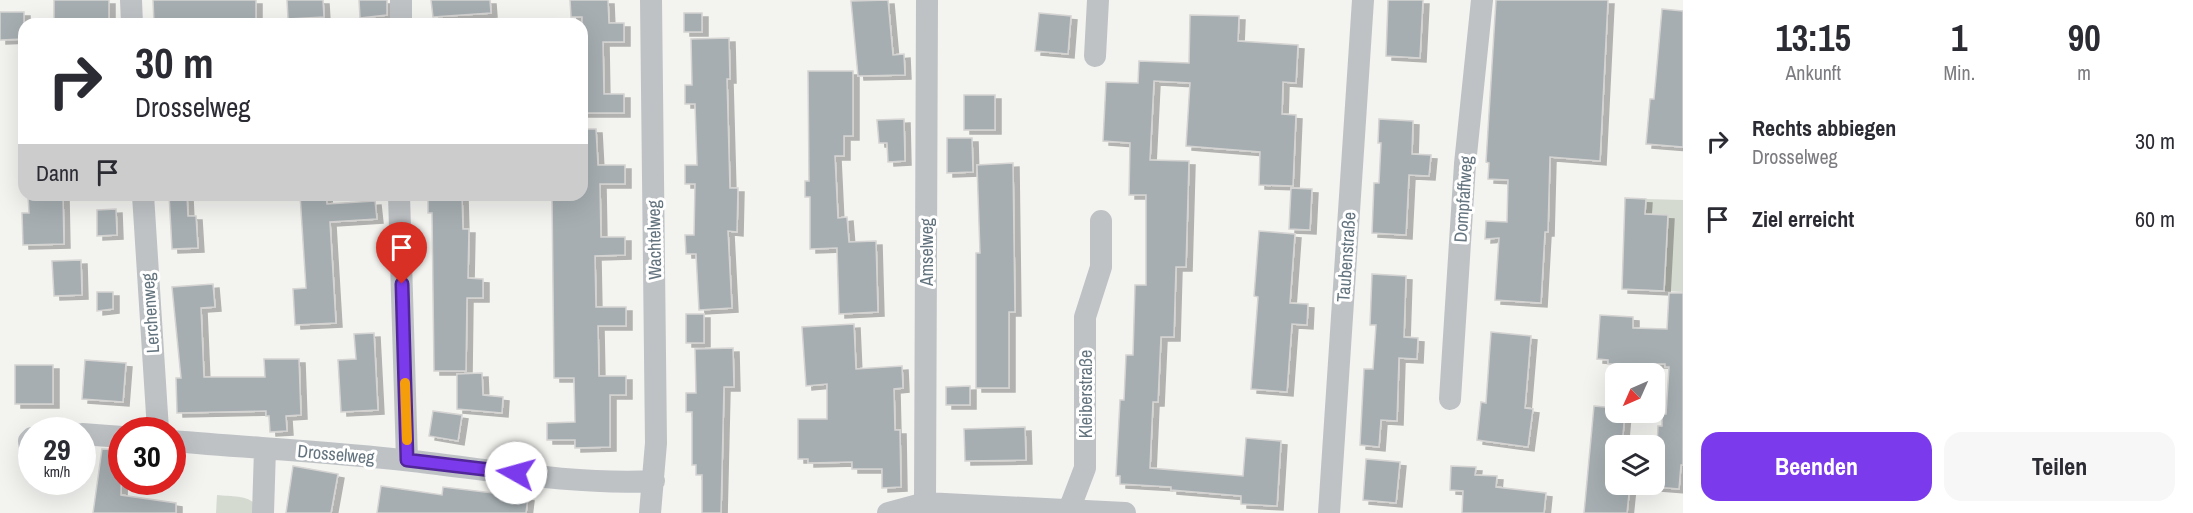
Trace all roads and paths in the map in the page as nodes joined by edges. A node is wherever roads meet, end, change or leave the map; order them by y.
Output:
1 (131, 0) edge
2 (401, 0) edge
3 (651, 0) edge
4 (927, 0) edge
5 (1098, 0) edge
6 (1363, 0) edge
7 (1482, 0) edge
8 (132, 18) edge
9 (401, 18) edge
10 (1095, 56) dead end
11 (143, 201) edge
12 (399, 201) edge
13 (1101, 221) dead end
14 (1450, 399) dead end
15 (157, 417) edge
16 (186, 442) edge
17 (265, 449) junction
18 (407, 460) junction
19 (654, 481) junction
20 (925, 503) junction
21 (1070, 510) junction
22 (263, 513) edge
23 (650, 513) edge
24 (888, 513) edge
25 (1125, 513) edge
26 (1329, 513) edge

1 - 8 street
2 - 9 street
3 - 19 street, Wachtelweg
4 - 20 street, Amselweg
5 - 10 street
6 - 26 street, Taubenstraße
7 - 14 street, Dompfaffweg
11 - 15 street, Lerchenweg
12 - 18 street
13 - 21 street, Kleiberstraße
16 - 17 street
17 - 18 street, Drosselweg
17 - 22 street
18 - 19 street, Drosselweg
19 - 23 street, Wachtelweg
20 - 21 street
20 - 24 street
21 - 25 street

